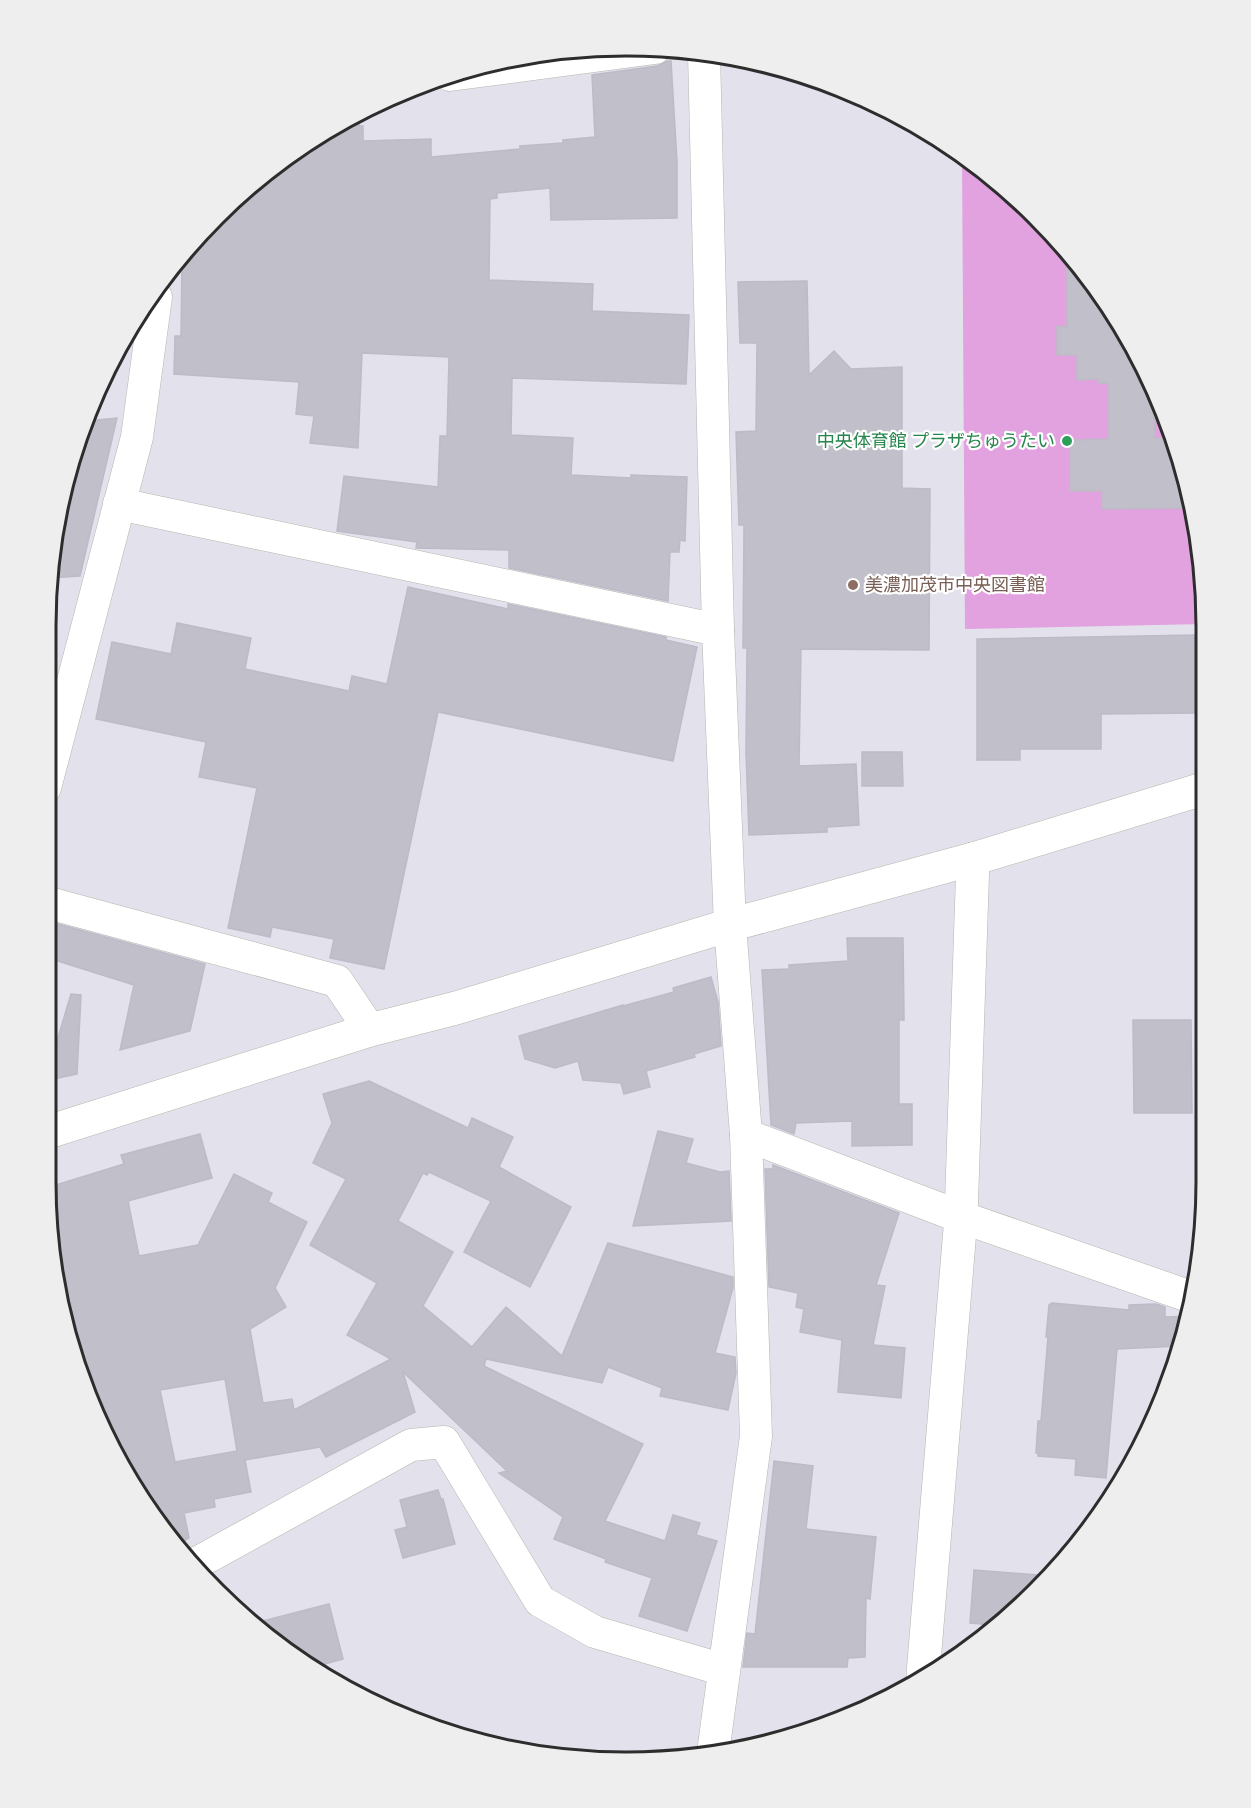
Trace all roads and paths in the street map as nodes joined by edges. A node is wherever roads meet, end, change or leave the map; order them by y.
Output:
1 (585, 57) edge
2 (704, 61) edge
3 (509, 67) edge
4 (155, 305) edge
5 (119, 504) junction
6 (718, 630) junction
7 (56, 746) edge
8 (1196, 791) edge
9 (974, 859) junction
10 (56, 905) edge
11 (730, 925) junction
12 (370, 1030) junction
13 (56, 1130) edge
14 (746, 1135) junction
15 (961, 1217) junction
16 (1185, 1295) edge
17 (200, 1561) edge
18 (924, 1668) edge
19 (724, 1670) junction
20 (714, 1746) edge

1 - 3 street
2 - 6 street
4 - 5 street
5 - 6 street
5 - 7 street
6 - 11 street
8 - 9 street
9 - 11 street
9 - 15 street
10 - 12 street
11 - 12 street
11 - 14 street
12 - 13 street
14 - 15 street
14 - 19 street
15 - 16 street
15 - 18 street
17 - 19 street
19 - 20 street

